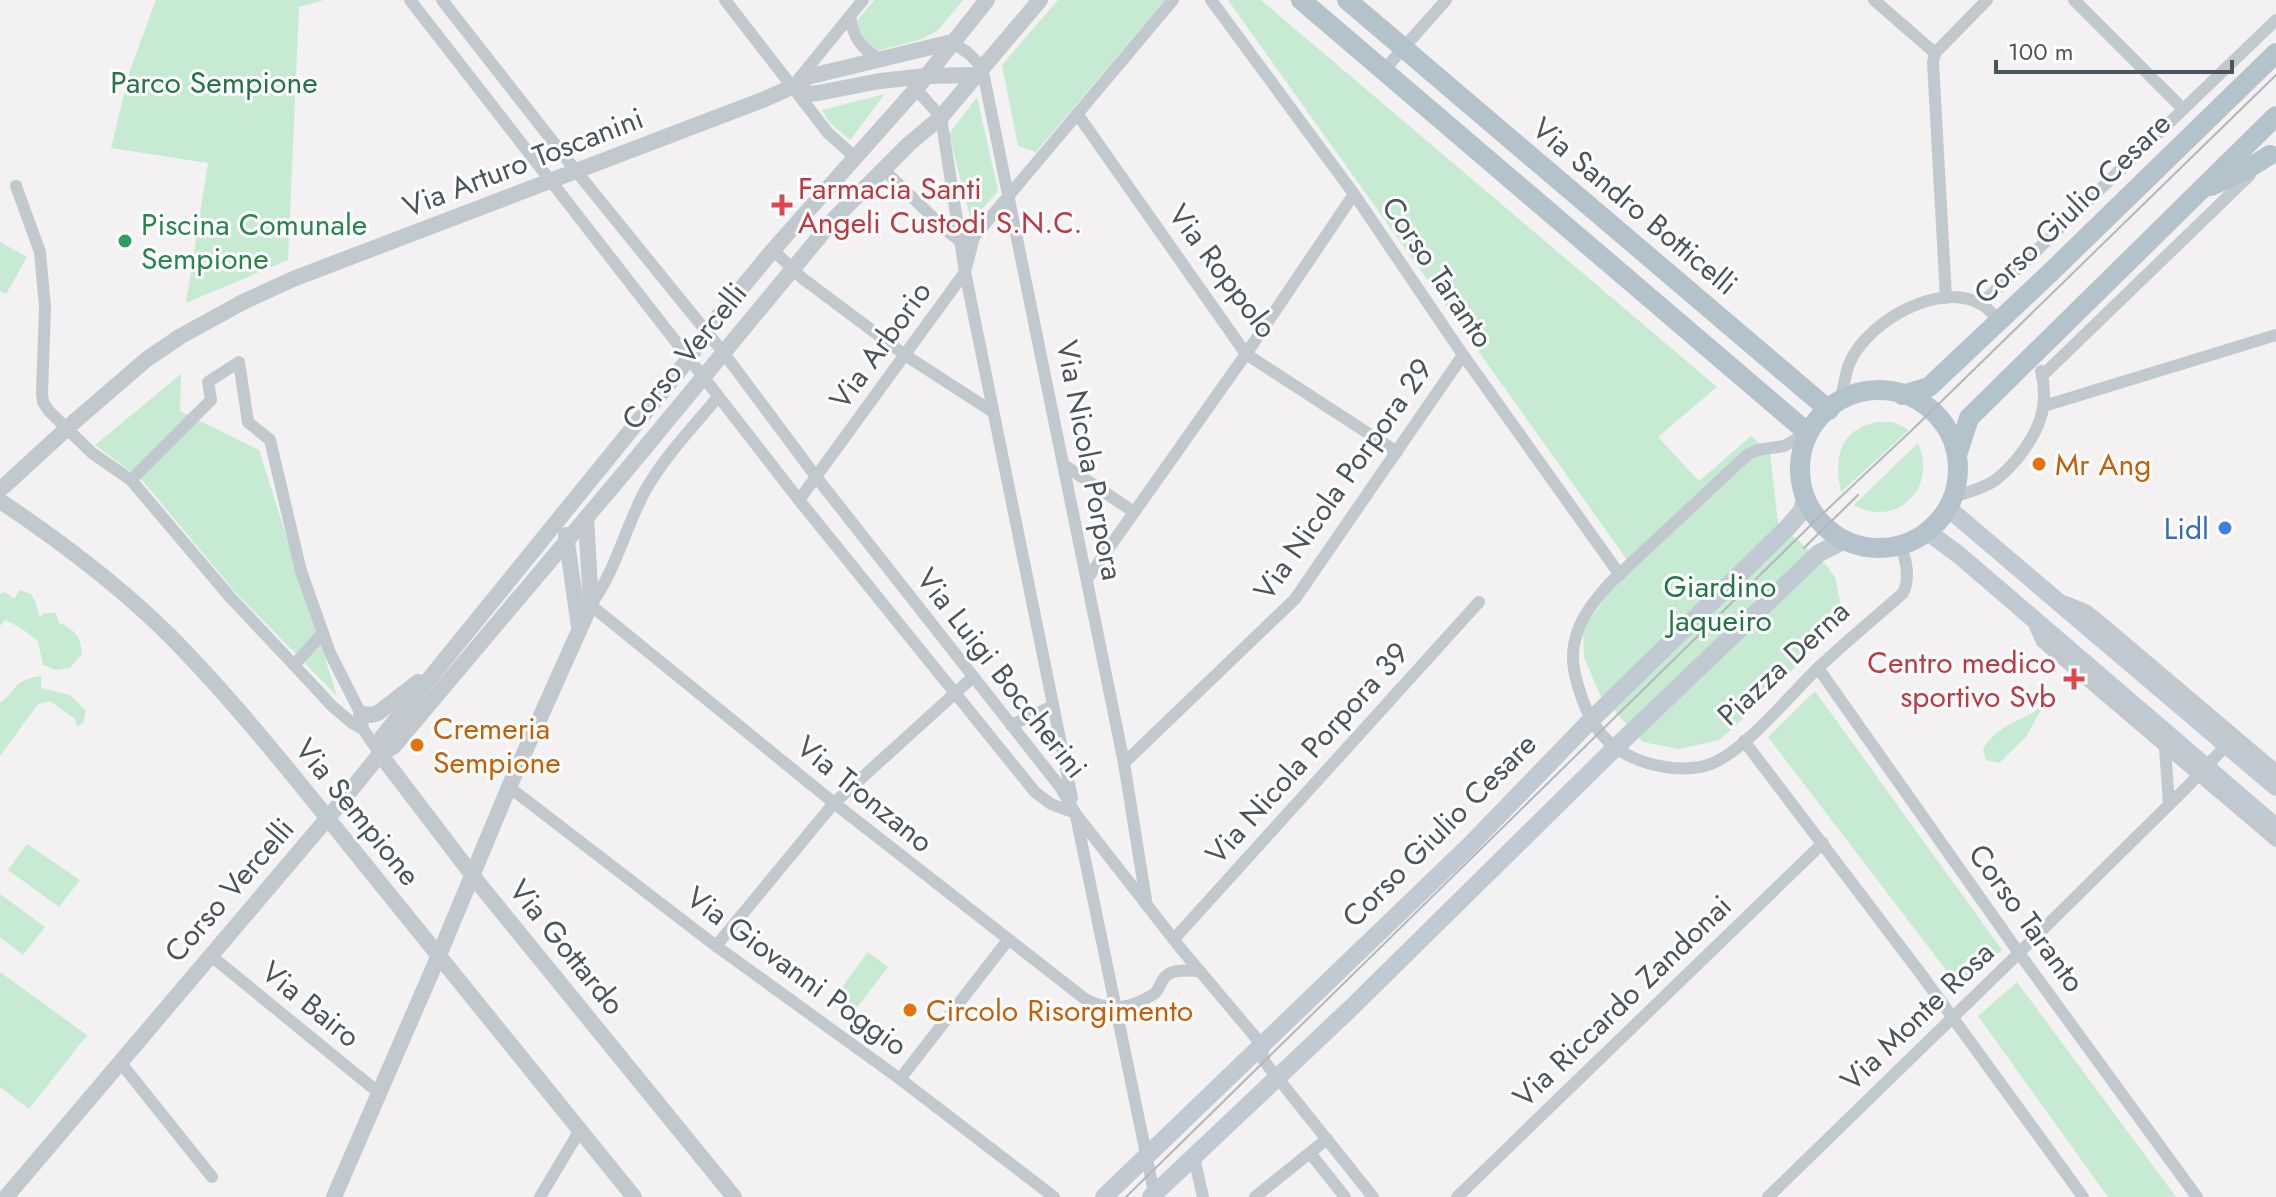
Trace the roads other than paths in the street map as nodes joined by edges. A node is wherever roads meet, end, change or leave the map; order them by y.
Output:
1 (410, 0) edge
2 (442, 0) edge
3 (725, 0) edge
4 (863, 0) edge
5 (987, 0) edge
6 (1040, 0) edge
7 (1173, 0) edge
8 (1211, 0) edge
9 (1301, 0) edge
10 (1347, 0) edge
11 (1446, 0) edge
12 (1874, 0) edge
13 (1987, 0) edge
14 (2074, 0) edge
15 (850, 16) junction
16 (2276, 20) edge
17 (952, 42) junction
18 (1403, 48) junction
19 (1935, 53) junction
20 (2276, 53) edge
21 (880, 59) junction
22 (1384, 70) junction
23 (979, 71) junction
24 (921, 83) junction
25 (792, 87) junction
26 (2183, 109) junction
27 (1078, 115) junction
28 (2276, 116) edge
29 (941, 117) junction
30 (2273, 152) edge
31 (856, 158) junction
32 (883, 169) junction
33 (576, 171) junction
34 (550, 181) junction
35 (16, 186) dead end
36 (2200, 190) junction
37 (1009, 194) junction
38 (1354, 194) junction
39 (974, 237) junction
40 (959, 240) junction
41 (773, 250) junction
42 (793, 268) junction
43 (965, 272) junction
44 (1946, 298) junction
45 (1981, 304) junction
46 (2109, 311) junction
47 (2000, 321) junction
48 (2065, 324) junction
49 (707, 332) junction
50 (2276, 335) edge
51 (723, 352) junction
52 (1246, 354) junction
53 (905, 355) junction
54 (1463, 355) junction
55 (2033, 356) junction
56 (688, 359) junction
57 (2042, 376) junction
58 (702, 377) junction
59 (1902, 395) junction
60 (718, 397) junction
61 (1835, 405) junction
62 (2044, 406) junction
63 (993, 412) junction
64 (1808, 433) junction
65 (1397, 452) junction
66 (1957, 455) junction
67 (1064, 465) junction
68 (817, 478) junction
69 (131, 480) junction
70 (1, 493) edge
71 (1806, 498) junction
72 (799, 500) junction
73 (1950, 503) junction
74 (1134, 512) junction
75 (586, 518) junction
76 (558, 520) junction
77 (1928, 532) junction
78 (567, 539) junction
79 (1845, 540) junction
80 (1899, 545) junction
81 (1620, 575) junction
82 (1087, 579) junction
83 (1479, 602) dead end
84 (591, 604) junction
85 (2029, 615) junction
86 (579, 629) junction
87 (323, 633) junction
88 (294, 665) junction
89 (1818, 668) junction
90 (431, 676) junction
91 (973, 677) junction
92 (955, 693) junction
93 (1053, 706) junction
94 (1590, 721) junction
95 (362, 722) junction
96 (1011, 725) junction
97 (1744, 741) junction
98 (2231, 741) junction
99 (1615, 748) junction
100 (2165, 748) junction
101 (380, 754) junction
102 (1124, 763) junction
103 (2276, 770) edge
104 (2202, 772) junction
105 (509, 787) junction
106 (2276, 787) edge
107 (834, 803) junction
108 (2169, 804) junction
109 (1075, 813) junction
110 (328, 819) junction
111 (2276, 827) edge
112 (2276, 841) edge
113 (1823, 843) junction
114 (473, 875) junction
115 (1146, 903) junction
116 (1174, 939) junction
117 (1008, 940) junction
118 (716, 946) junction
119 (2019, 953) junction
120 (210, 955) junction
121 (439, 955) junction
122 (1200, 971) junction
123 (1116, 1009) junction
124 (1953, 1017) junction
125 (1262, 1045) junction
126 (120, 1062) junction
127 (1278, 1077) junction
128 (900, 1079) junction
129 (379, 1093) junction
130 (580, 1130) junction
131 (1327, 1139) junction
132 (1310, 1153) junction
133 (1147, 1155) junction
134 (1194, 1157) junction
135 (212, 1177) dead end
136 (1154, 1196) edge
137 (6, 1197) edge
138 (334, 1197) edge
139 (540, 1197) edge
140 (634, 1197) edge
141 (734, 1197) edge
142 (1054, 1197) edge
143 (1104, 1197) edge
144 (1203, 1197) edge
145 (1255, 1197) edge
146 (1345, 1197) edge
147 (1373, 1197) edge
148 (1457, 1197) edge
149 (1768, 1197) edge
150 (2083, 1197) edge
151 (2197, 1197) edge

1 - 34 street, Via Luigi Boccherini
2 - 33 street, Via Luigi Boccherini
3 - 25 street
4 - 15 street
5 - 17 street, Corso Vercelli
6 - 23 street, Corso Vercelli
7 - 27 street
8 - 38 street, Corso Taranto
9 - 22 main road, Via Sandro Botticelli
10 - 18 main road, Via Sandro Botticelli
11 - 18 street
12 - 19 street
13 - 19 street
14 - 26 street
15 - 21 street
15 - 25 street
16 - 26 street, Corso Giulio Cesare
17 - 21 street, Via Arturo Toscanini
17 - 23 street
17 - 24 street, Corso Vercelli
18 - 22 street
18 - 61 main road, Via Sandro Botticelli
19 - 44 street
20 - 47 main road, Corso Giulio Cesare
21 - 25 street, Via Arturo Toscanini
22 - 64 main road, Via Sandro Botticelli
23 - 24 street, Via Arturo Toscanini
23 - 29 street, Corso Vercelli
23 - 37 street, Via Nicola Porpora
24 - 25 street, Via Arturo Toscanini
24 - 29 street
24 - 31 street, Corso Vercelli
25 - 31 street
25 - 33 street, Via Arturo Toscanini
26 - 45 street, Corso Giulio Cesare
27 - 37 street
27 - 52 street, Via Roppolo
28 - 36 main road
29 - 32 street, Corso Vercelli
29 - 40 street, Via Nicola Porpora
30 - 36 main road
30 - 46 street
31 - 41 street, Corso Vercelli
32 - 40 street
32 - 42 street, Corso Vercelli
33 - 34 street, Via Arturo Toscanini
33 - 49 street, Via Luigi Boccherini
34 - 56 street, Via Luigi Boccherini
34 - 70 street, Via Arturo Toscanini, bridge
35 - 69 street, Via Gottardo
36 - 48 main road
37 - 39 street
37 - 67 street, Via Nicola Porpora
38 - 52 street
38 - 54 street, Corso Taranto
39 - 40 street
39 - 43 street, Via Arborio
40 - 43 street, Via Nicola Porpora
41 - 42 street
41 - 49 street, Corso Vercelli
42 - 51 street, Corso Vercelli
42 - 53 street
43 - 53 street, Via Arborio
43 - 63 street, Via Nicola Porpora
44 - 45 street, Piazza Derna
44 - 61 street, Piazza Derna
45 - 47 street
46 - 48 street
46 - 57 street
47 - 59 main road, Corso Giulio Cesare
48 - 55 main road
49 - 51 street, Via Luigi Boccherini
49 - 56 street, Corso Vercelli
50 - 62 street
51 - 58 street, Corso Vercelli
51 - 68 street, Via Luigi Boccherini
52 - 65 street, Via Roppolo
52 - 74 street
53 - 63 street
53 - 68 street, Via Arborio
54 - 65 street, Via Nicola Porpora 29
54 - 81 street, Corso Taranto
55 - 57 street, Piazza Derna
55 - 66 main road
56 - 58 street, Via Luigi Boccherini
56 - 76 street, Corso Vercelli
57 - 62 street, Piazza Derna
58 - 60 street, Via Luigi Boccherini
58 - 75 street, Corso Vercelli
59 - 61 main road
59 - 66 main road
60 - 72 street, Via Luigi Boccherini
60 - 84 street, Corso Vercelli
61 - 64 main road, Piazza Derna
62 - 73 street, Piazza Derna
63 - 93 street, Via Nicola Porpora
64 - 71 main road, Piazza Derna
64 - 81 street, Piazza Derna
65 - 102 street, Via Nicola Porpora 29
66 - 73 main road
67 - 74 street
67 - 82 street, Via Nicola Porpora
68 - 72 street, Via Arborio
68 - 91 street, Via Luigi Boccherini
69 - 87 street, Via Gottardo
69 - 88 street, Via Gottardo
70 - 110 street, Via Sempione
71 - 79 main road, Piazza Derna
71 - 94 main road, Corso Giulio Cesare
72 - 92 street, Via Luigi Boccherini
73 - 77 main road, Piazza Derna
73 - 98 main road
74 - 82 street
75 - 78 street, Corso Vercelli
75 - 84 street
76 - 78 street
76 - 90 street, Corso Vercelli
77 - 80 main road, Piazza Derna
77 - 85 main road
78 - 86 street
78 - 101 street, Corso Vercelli
79 - 80 main road, Piazza Derna
79 - 99 main road
80 - 89 street, Piazza Derna
81 - 94 street, Piazza Derna
82 - 102 street, Via Nicola Porpora
83 - 116 street, Via Nicola Porpora 39
84 - 86 street
84 - 107 street, Via Tronzano
85 - 100 street
85 - 104 main road
86 - 105 street
87 - 88 street
87 - 95 street, Via Gottardo
88 - 95 street, Via Gottardo
89 - 97 street, Piazza Derna
89 - 119 street, Corso Taranto
90 - 95 street
90 - 101 street, Corso Vercelli
91 - 92 street
91 - 96 street, Via Luigi Boccherini
92 - 107 street
92 - 109 street, Via Luigi Boccherini
93 - 96 street
93 - 109 street, Via Nicola Porpora
94 - 99 street, Piazza Derna
94 - 125 main road, Corso Giulio Cesare
95 - 101 street, Via Gottardo
96 - 109 street, Via Luigi Boccherini
97 - 99 street, Piazza Derna
97 - 113 street
98 - 103 street
98 - 104 street, Via Monte Rosa
98 - 106 main road
99 - 127 main road
100 - 104 street
100 - 108 street
101 - 110 street, Corso Vercelli
101 - 114 street, Via Gottardo
102 - 115 street, Via Nicola Porpora
104 - 108 street, Via Monte Rosa
104 - 111 main road
104 - 112 street
105 - 114 street
105 - 118 street, Via Giovanni Poggio
107 - 117 street, Via Tronzano
107 - 118 street
108 - 119 street, Via Monte Rosa
109 - 115 street, Via Nicola Porpora
109 - 123 street, Via Nicola Porpora
110 - 120 street, Corso Vercelli
110 - 121 street, Via Sempione
113 - 124 street
113 - 148 street, Via Riccardo Zandonai
114 - 121 street
114 - 141 street, Via Gottardo
115 - 116 street, Via Nicola Porpora
116 - 122 street, Via Nicola Porpora
117 - 123 street, Via Tronzano
117 - 128 street
118 - 128 street, Via Giovanni Poggio
119 - 124 street, Via Monte Rosa
119 - 151 street, Corso Taranto
120 - 126 street, Corso Vercelli
120 - 129 street, Via Bairo
121 - 129 street
121 - 130 street, Via Sempione
122 - 123 street
122 - 125 street, Via Nicola Porpora
123 - 133 street, Via Nicola Porpora
124 - 149 street, Via Monte Rosa
124 - 150 street
125 - 127 street, Via Nicola Porpora
125 - 133 main road, Corso Giulio Cesare
126 - 135 street
126 - 137 street, Corso Vercelli
127 - 131 street, Via Nicola Porpora
127 - 134 main road
128 - 142 street, Via Giovanni Poggio
129 - 138 street
130 - 139 street
130 - 140 street, Via Sempione
131 - 132 street
131 - 147 street, Via Nicola Porpora
132 - 145 street
132 - 146 street
133 - 136 street, Via Nicola Porpora
133 - 143 main road, Corso Giulio Cesare
134 - 136 main road
134 - 144 street

